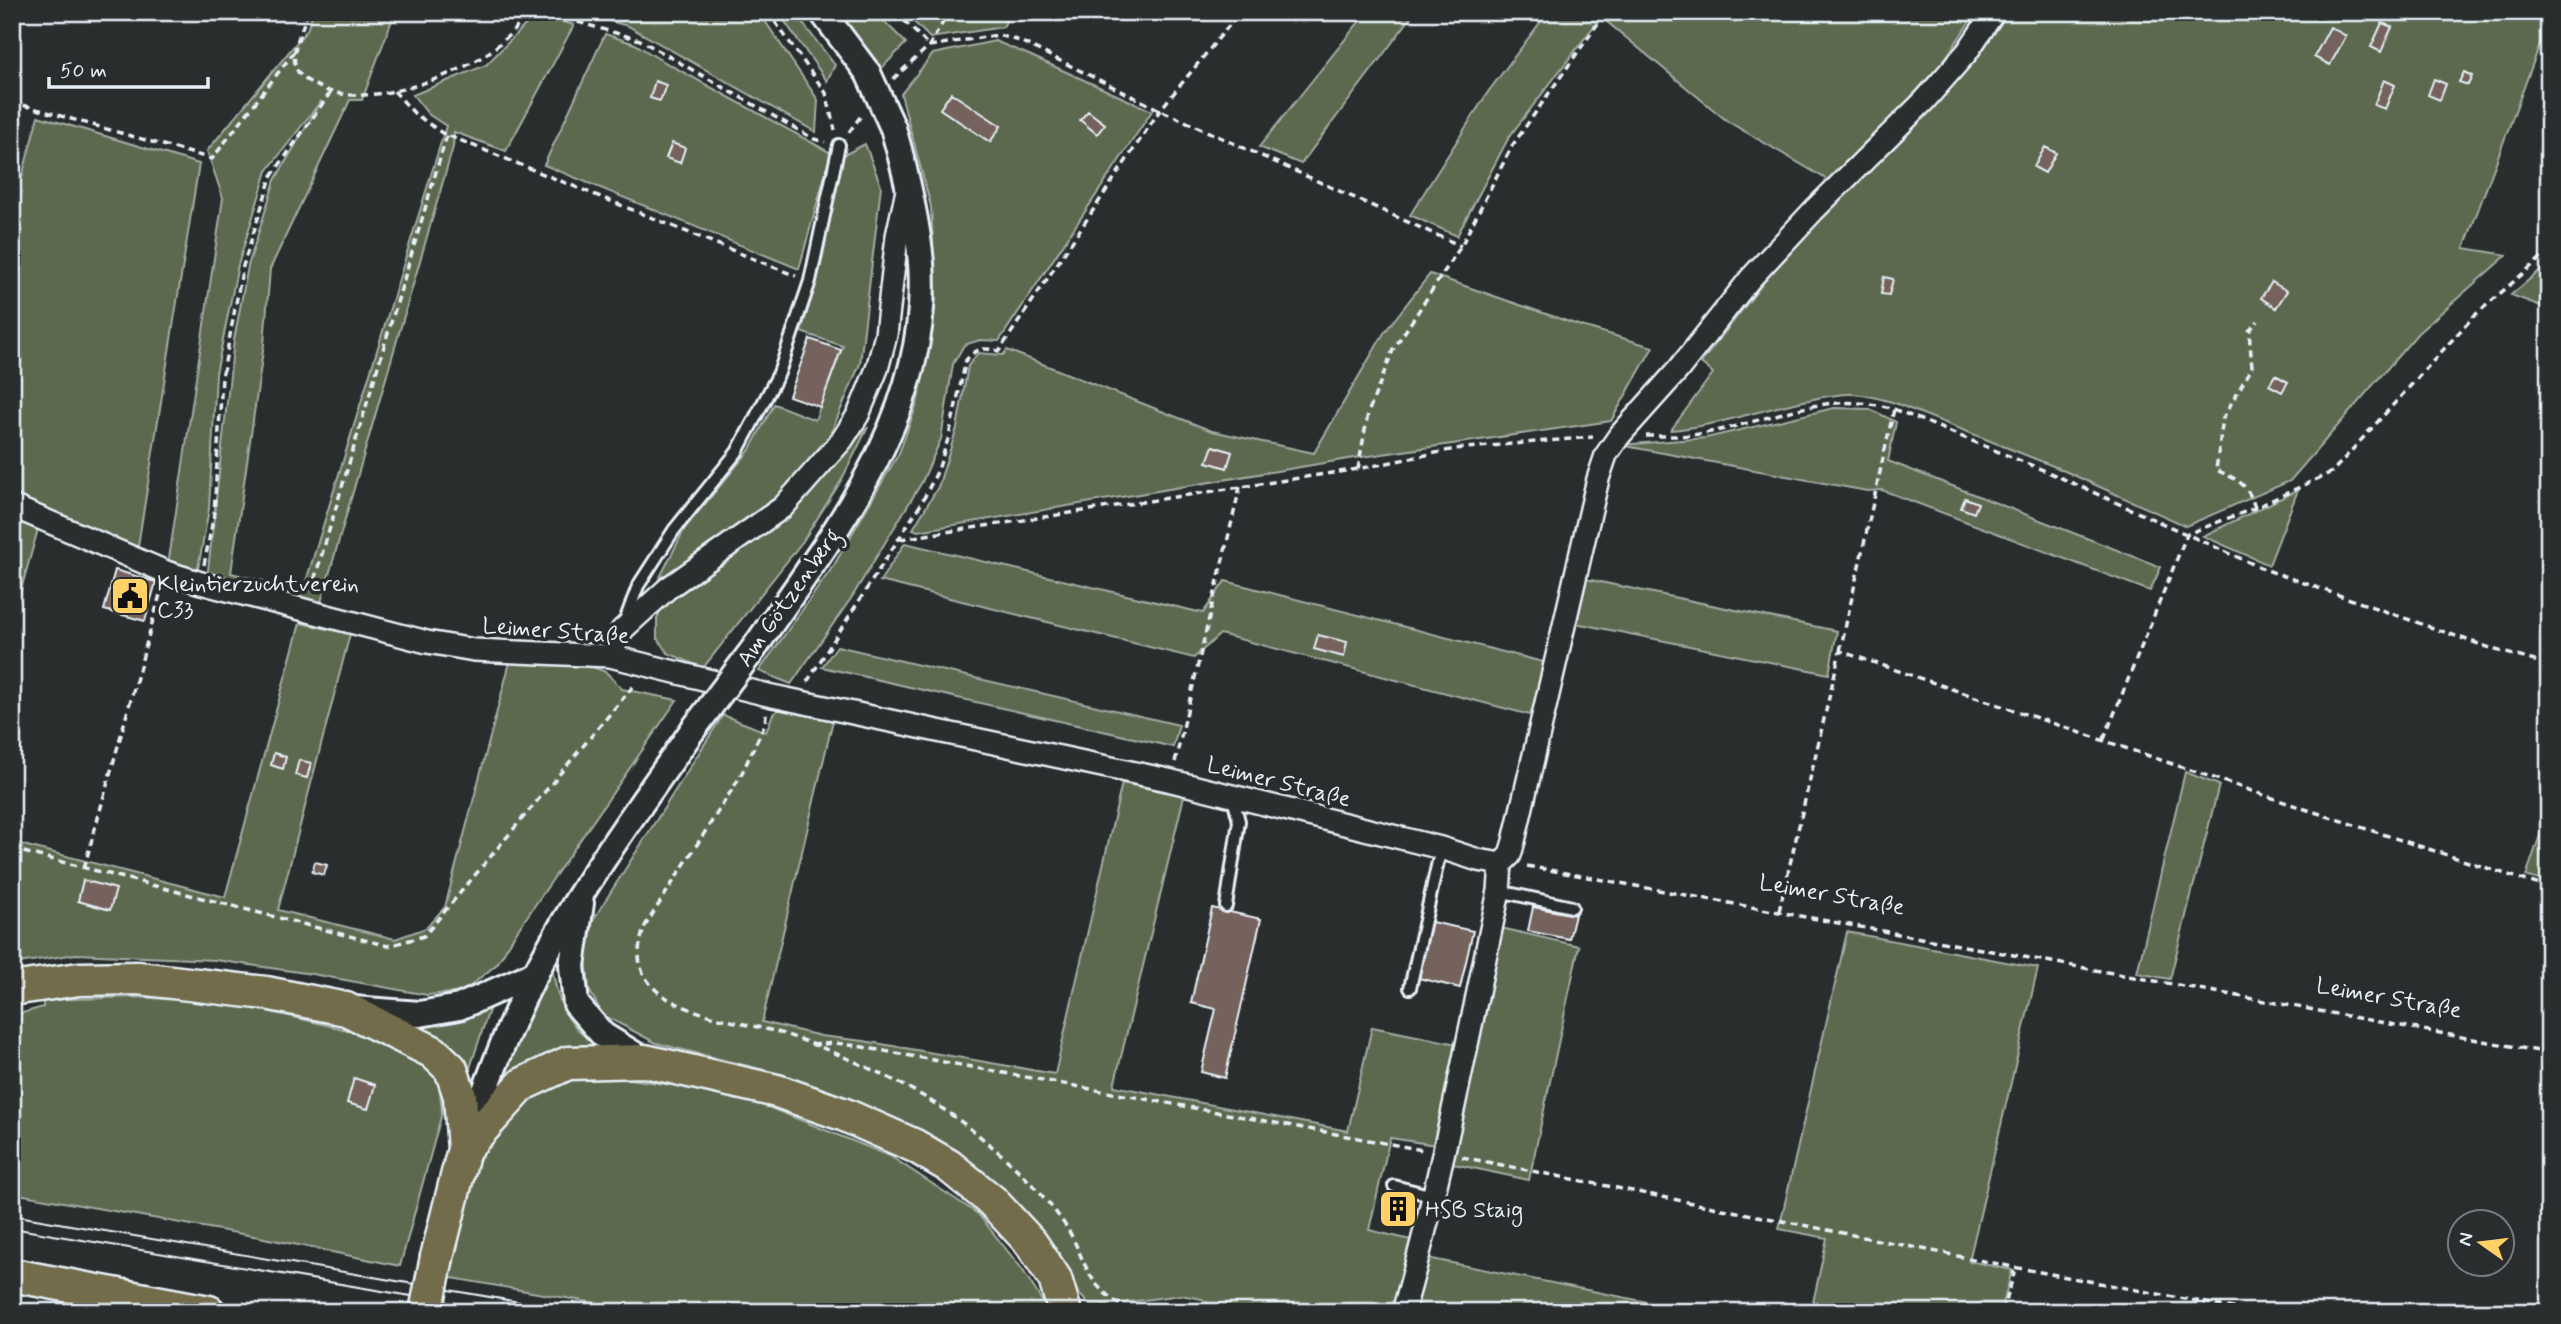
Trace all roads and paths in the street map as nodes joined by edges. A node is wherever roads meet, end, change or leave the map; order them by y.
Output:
1 (308, 12) edge
2 (530, 12) edge
3 (543, 12) edge
4 (768, 12) edge
5 (822, 12) edge
6 (896, 12) edge
7 (949, 12) edge
8 (1240, 12) edge
9 (1606, 12) edge
10 (1994, 12) edge
11 (929, 46) junction
12 (294, 52) junction
13 (394, 91) junction
14 (330, 93) junction
15 (12, 102) edge
16 (1160, 110) junction
17 (447, 135) junction
18 (839, 145) junction
19 (909, 183) junction
20 (1461, 246) junction
21 (2549, 251) edge
22 (810, 281) junction
23 (2258, 321) dead end
24 (1894, 408) junction
25 (1619, 436) junction
26 (1358, 468) junction
27 (1240, 487) junction
28 (12, 506) edge
29 (2255, 508) junction
30 (2187, 534) junction
31 (900, 539) junction
32 (166, 572) junction
33 (201, 583) junction
34 (305, 610) junction
35 (622, 630) junction
36 (1840, 651) junction
37 (610, 656) junction
38 (650, 666) junction
39 (2549, 666) edge
40 (768, 695) junction
41 (795, 701) junction
42 (2104, 739) junction
43 (1168, 780) junction
44 (1233, 798) junction
45 (1441, 848) junction
46 (12, 849) edge
47 (1501, 864) junction
48 (84, 867) junction
49 (2549, 888) edge
50 (583, 890) junction
51 (1499, 891) junction
52 (1226, 906) dead end
53 (1572, 907) dead end
54 (1779, 911) junction
55 (536, 973) junction
56 (1409, 988) dead end
57 (12, 989) edge
58 (346, 1009) junction
59 (812, 1045) junction
60 (2549, 1053) edge
61 (645, 1061) junction
62 (464, 1149) junction
63 (1444, 1154) junction
64 (1394, 1186) dead end
65 (1433, 1196) junction
66 (2013, 1267) junction
67 (12, 1275) edge
68 (209, 1312) edge
69 (426, 1312) edge
70 (1065, 1312) edge
71 (1130, 1312) edge
72 (1403, 1312) edge
73 (2003, 1312) edge
74 (2255, 1312) edge

1 - 12 path
2 - 13 path
3 - 18 path
4 - 18 path
5 - 19 street, Am Götzenberg, bridge
6 - 11 path
7 - 11 path
8 - 16 path
9 - 20 path
10 - 25 street
11 - 16 path
12 - 14 path
12 - 15 path
13 - 14 path
13 - 17 path
14 - 33 path
16 - 20 path
16 - 31 path
17 - 22 path
17 - 34 path
18 - 22 lane
19 - 35 street
19 - 50 street, Am Götzenberg, bridge
20 - 26 path
21 - 29 path
22 - 35 lane
23 - 29 path
24 - 25 path
24 - 30 path
24 - 36 path
25 - 26 path
25 - 47 street
26 - 27 path
27 - 31 path
27 - 43 path
28 - 32 street, Leimer Straße
29 - 30 path
30 - 39 path
30 - 42 path
31 - 41 path
32 - 33 street, Leimer Straße
32 - 48 path
33 - 34 street, Leimer Straße
34 - 37 street, Leimer Straße
35 - 37 street
36 - 42 path
36 - 54 path
37 - 38 street, Leimer Straße
38 - 40 street, Leimer Straße
38 - 48 path
40 - 41 street, Leimer Straße
40 - 59 path
41 - 43 street, Leimer Straße
42 - 49 path
43 - 44 street, Leimer Straße
44 - 45 street, Leimer Straße
44 - 52 lane
45 - 47 street, Leimer Straße
45 - 56 lane
46 - 48 path
47 - 51 street
47 - 54 path, Leimer Straße
50 - 55 street, Am Götzenberg
50 - 61 street
51 - 53 lane
51 - 63 street
54 - 60 path, Leimer Straße
55 - 58 street
55 - 62 street, Am Götzenberg
57 - 58 main road
58 - 62 main road
59 - 63 path
59 - 71 path
61 - 62 main road
61 - 70 main road
62 - 69 main road, bridge
63 - 65 street
63 - 66 path
64 - 65 lane
65 - 72 street
66 - 73 path
66 - 74 path
67 - 68 main road

